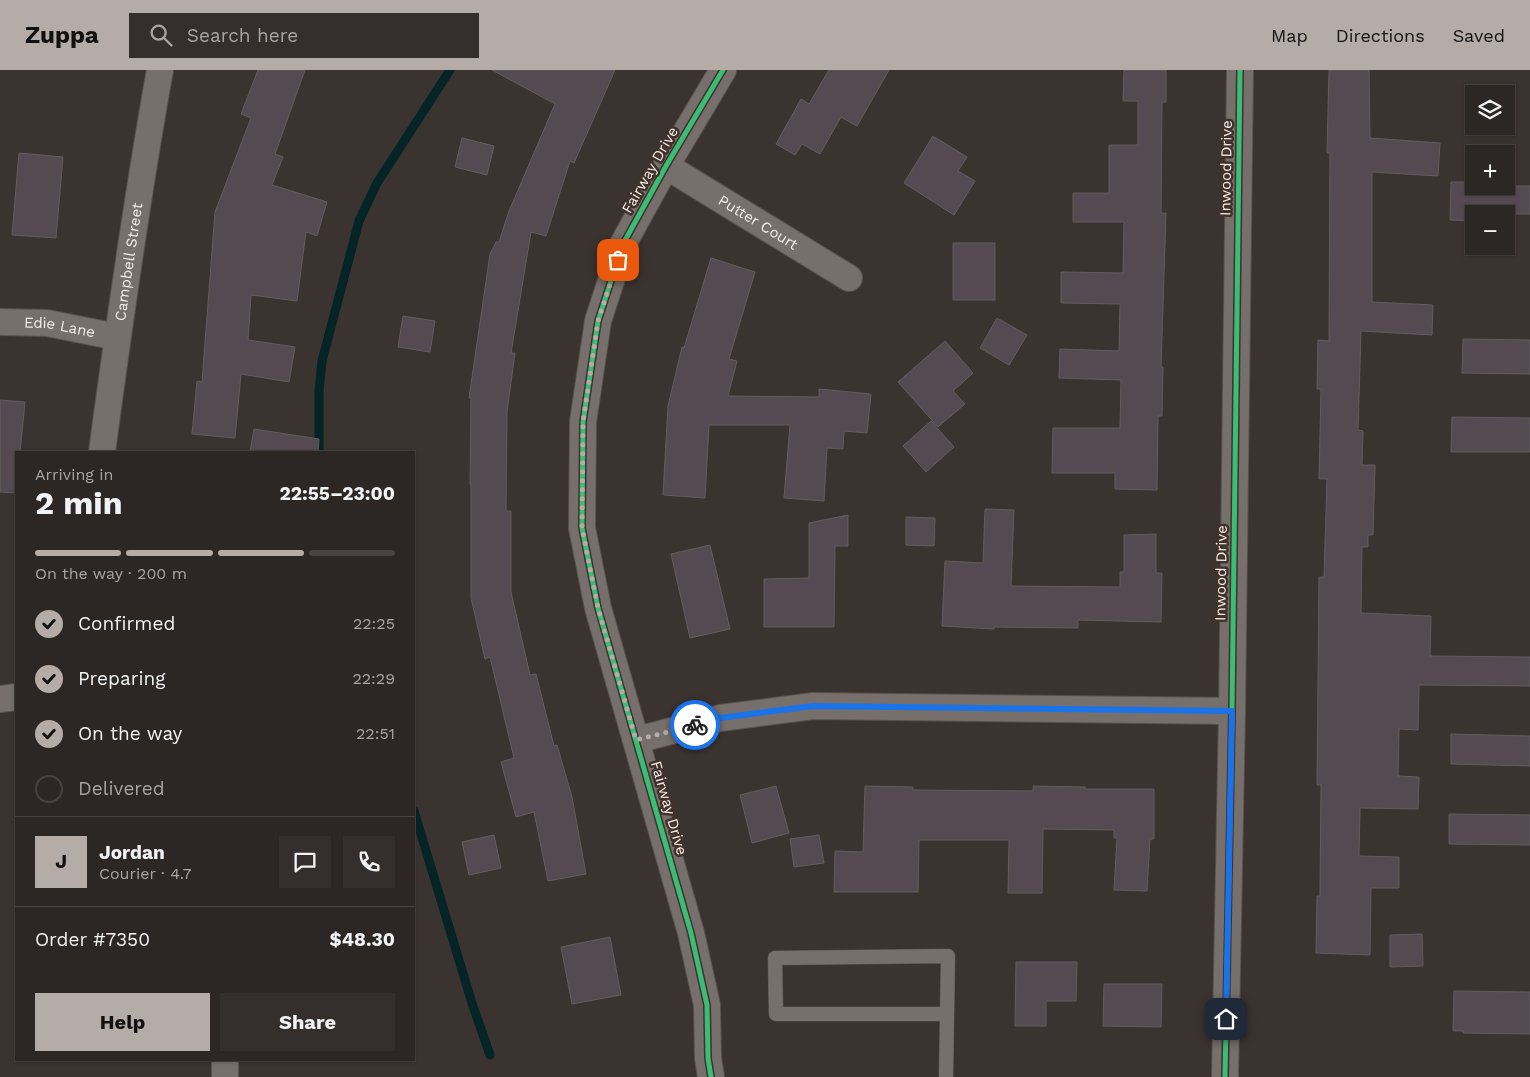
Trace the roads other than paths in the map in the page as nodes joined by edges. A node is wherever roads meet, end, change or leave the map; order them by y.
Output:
1 (160, 70) edge
2 (723, 70) edge
3 (1240, 70) edge
4 (666, 166) junction
5 (849, 278) dead end
6 (0, 322) edge
7 (118, 337) junction
8 (102, 451) edge
9 (15, 697) edge
10 (0, 699) edge
11 (1232, 711) junction
12 (636, 740) junction
13 (947, 1014) junction
14 (225, 1061) edge
15 (225, 1077) edge
16 (710, 1077) edge
17 (946, 1077) edge
18 (1225, 1077) edge

1 - 7 street, Campbell Street
2 - 4 street, Fairway Drive
3 - 11 street, Inwood Drive
4 - 5 street, Putter Court
4 - 12 street, Fairway Drive
6 - 7 street, Edie Lane
7 - 8 street, Campbell Street
9 - 10 street
11 - 12 street
11 - 18 street, Inwood Drive
12 - 16 street, Fairway Drive
13 - 13 lane
13 - 17 lane
14 - 15 street

